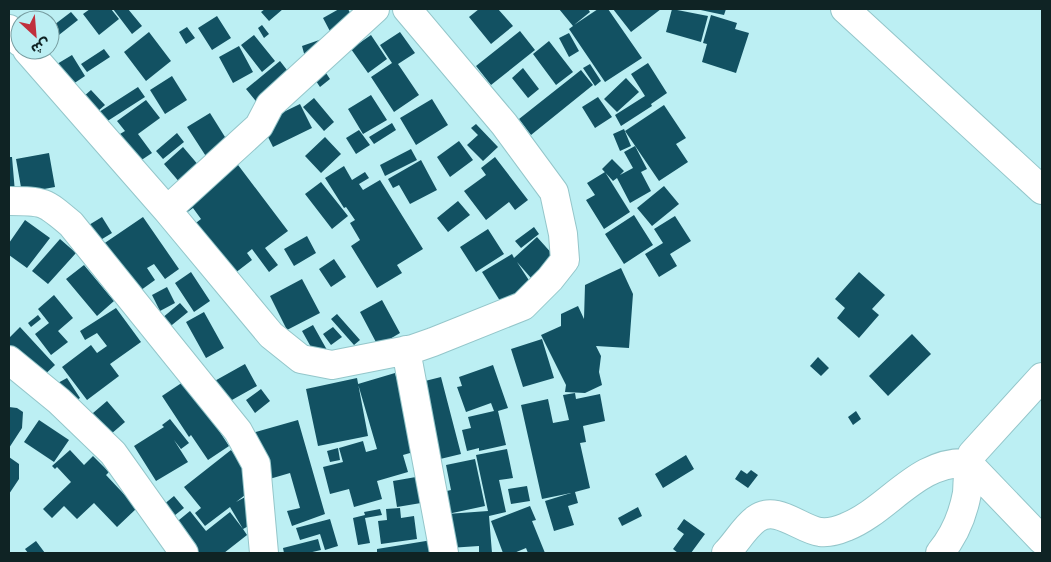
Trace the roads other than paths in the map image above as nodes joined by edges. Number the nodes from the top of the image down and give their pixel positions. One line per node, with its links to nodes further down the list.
1 (375, 9): 7 (street)
2 (407, 9): 8 (street)
3 (844, 9): 5 (street)
4 (36, 60): 7 (street)
5 (1042, 190)
6 (9, 201): 14 (street)
7 (166, 210): 8 (street)
8 (406, 350): 15 (street)
9 (9, 360): 13 (street)
10 (1042, 377): 11 (street)
11 (968, 463): 12 (street); 16 (street); 17 (street)
12 (1042, 540)
13 (184, 553)
14 (264, 553)
15 (444, 553)
16 (726, 553)
17 (940, 553)

